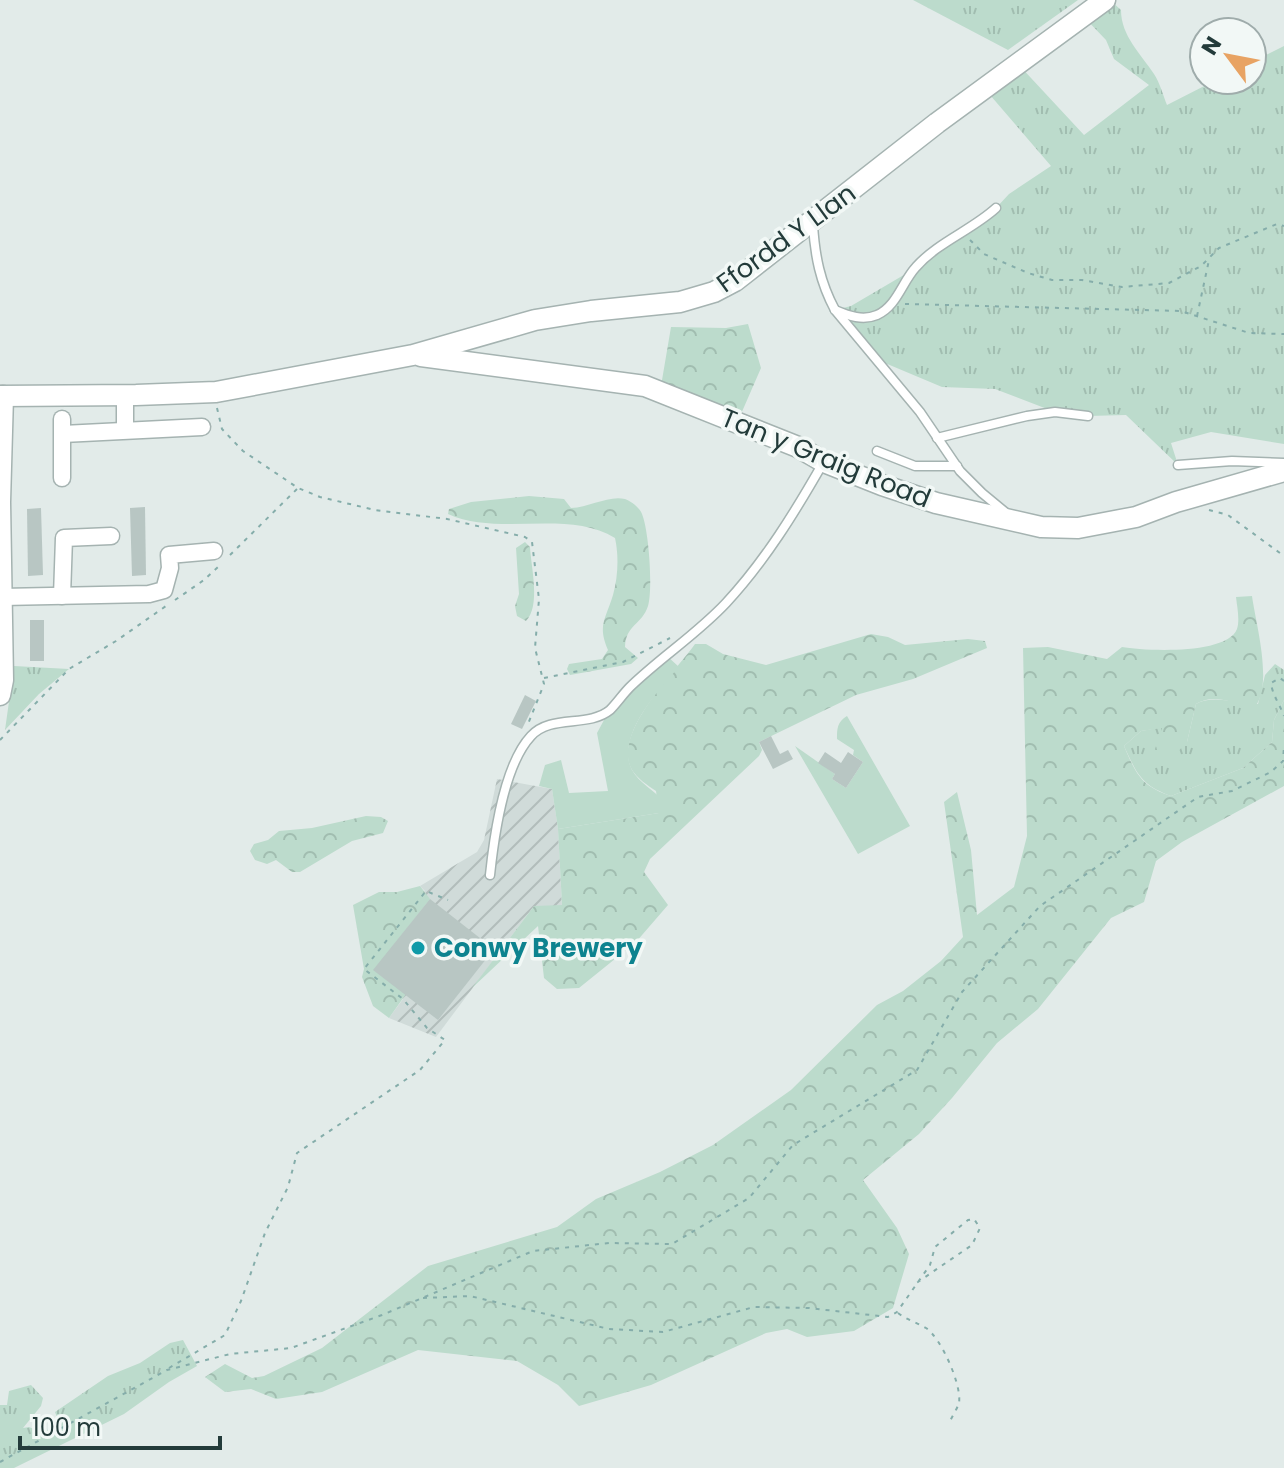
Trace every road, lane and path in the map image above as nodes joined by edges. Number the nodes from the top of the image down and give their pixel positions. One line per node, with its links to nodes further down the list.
1 (1105, 0): 3 (street, Ffordd Y Llan)
2 (996, 208): 5 (lane)
3 (812, 220): 8 (lane); 11 (street, Ffordd Y Llan)
4 (1282, 224): 6 (path)
5 (963, 234): 6 (path); 7 (lane)
6 (1209, 258): 9 (path)
7 (891, 304): 8 (lane); 9 (path)
8 (835, 310): 18 (lane)
9 (1197, 317): 10 (path)
10 (1284, 334)
11 (413, 355): 12 (street); 20 (street, Tan y Graig Road)
12 (213, 392): 13 (street); 26 (path)
13 (125, 395): 14 (street); 17 (street)
14 (2, 396): 30 (street)
15 (1088, 416): 18 (lane)
16 (202, 427): 17 (street)
17 (125, 429): 25 (street)
18 (937, 438): 23 (lane)
19 (877, 451): 23 (lane)
20 (824, 462): 28 (street, Tan y Graig Road); 35 (lane)
21 (1284, 463): 22 (lane)
22 (1178, 465)
23 (957, 466): 28 (lane)
24 (1284, 471): 28 (street, Tan y Graig Road)
25 (62, 478)
26 (298, 488): 36 (path); 41 (path)
27 (1202, 508): 31 (path)
28 (1019, 522)
29 (102, 531): 33 (street)
30 (0, 543): 34 (street)
31 (1284, 554)
32 (206, 557): 33 (street)
33 (62, 596): 34 (street)
34 (2, 597): 38 (street)
35 (689, 637): 36 (path); 43 (lane)
36 (542, 678): 40 (path)
37 (1284, 681): 39 (path)
38 (0, 695)
39 (1284, 716)
40 (523, 734)
41 (0, 740)
42 (1284, 746): 46 (path)
43 (490, 875)
44 (448, 900): 48 (path)
45 (915, 1284): 45 (path); 47 (path)
46 (422, 1298): 47 (path); 48 (path)
47 (897, 1312): 49 (path)
48 (167, 1370): 50 (path)
49 (950, 1421)
50 (0, 1462)

